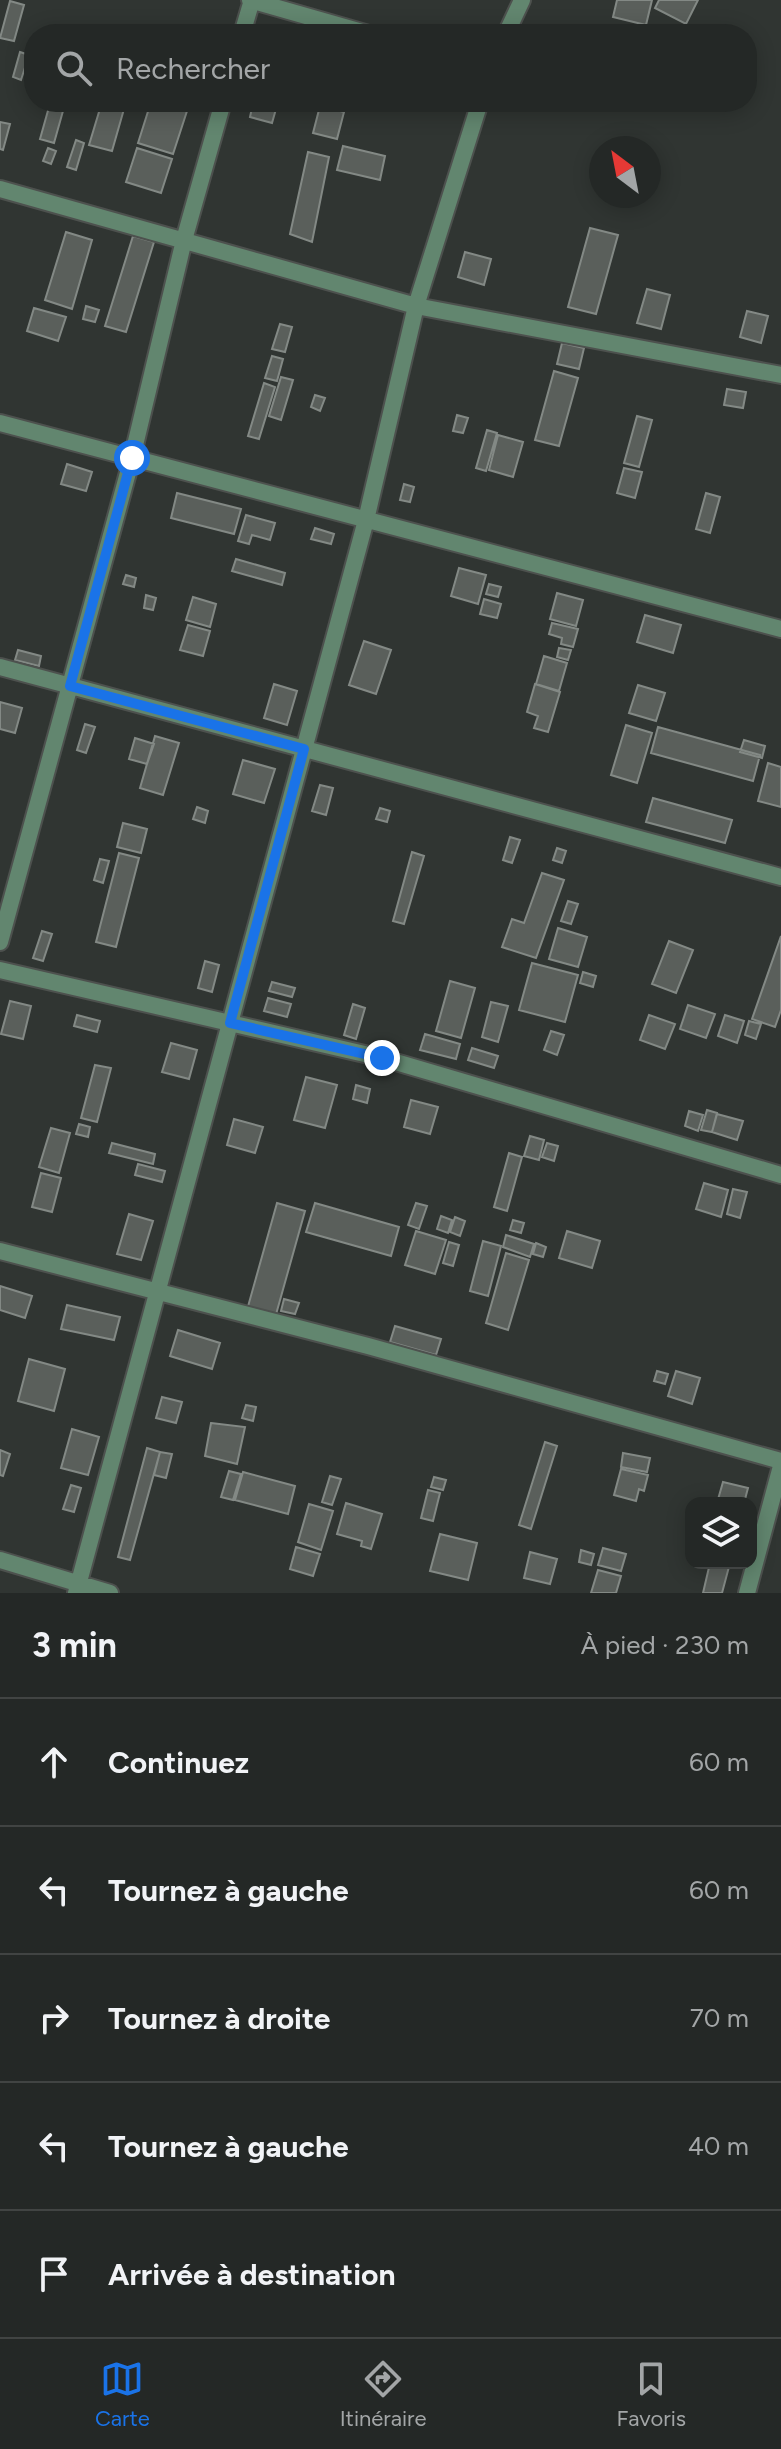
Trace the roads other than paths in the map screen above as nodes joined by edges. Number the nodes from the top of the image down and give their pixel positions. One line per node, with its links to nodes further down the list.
1 (251, 0): 3 (street); 4 (street)
2 (522, 0): 5 (street)
3 (245, 24)
4 (334, 24)
5 (511, 24)
6 (220, 112): 9 (street)
7 (477, 112): 10 (street)
8 (0, 189): 9 (street)
9 (184, 240): 10 (street); 13 (street)
10 (416, 306): 11 (street); 14 (street)
11 (781, 375)
12 (0, 423): 13 (street)
13 (132, 458): 14 (street); 17 (street)
14 (366, 520): 15 (street); 18 (street)
15 (781, 629)
16 (0, 667): 17 (street)
17 (70, 686): 18 (street); 20 (street)
18 (304, 749): 19 (street); 22 (street)
19 (781, 877)
20 (0, 942)
21 (0, 970): 22 (street)
22 (230, 1023): 23 (street); 25 (street)
23 (781, 1175)
24 (0, 1251): 25 (street)
25 (158, 1291): 26 (street); 28 (street)
26 (781, 1464): 30 (street)
27 (0, 1560): 28 (street)
28 (78, 1589): 29 (street)
29 (110, 1593)
30 (747, 1593)

